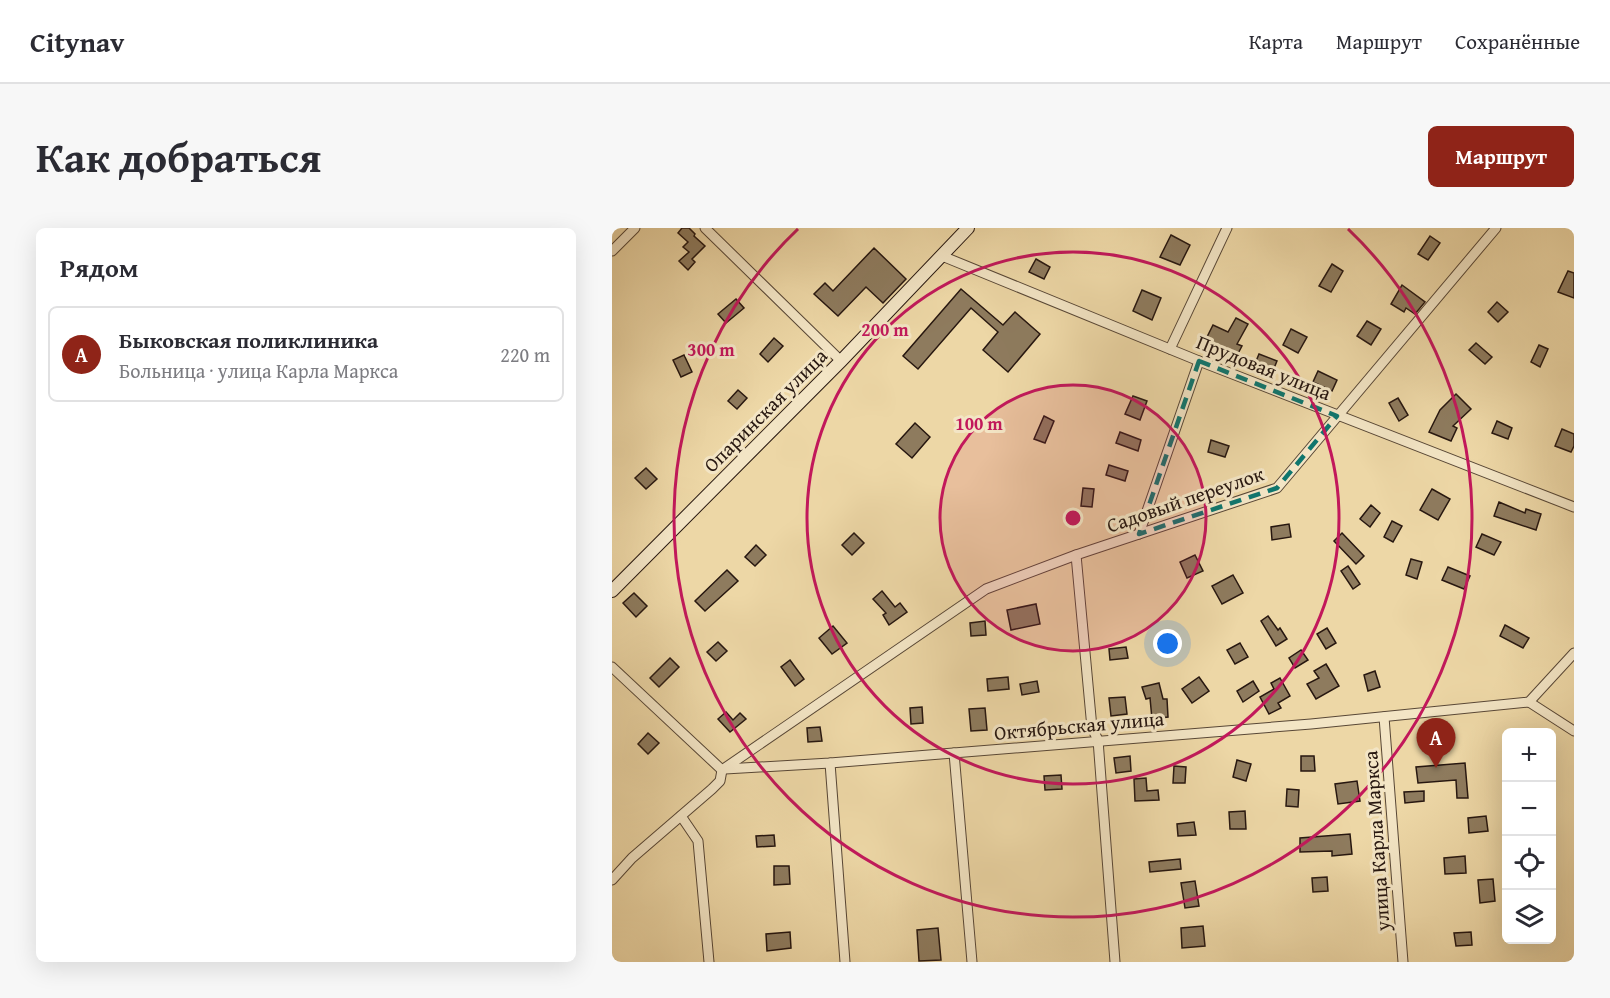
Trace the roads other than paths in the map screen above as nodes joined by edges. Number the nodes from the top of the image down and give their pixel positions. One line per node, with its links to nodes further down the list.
1 (635, 228): 6 (street)
2 (705, 228): 9 (street)
3 (968, 228): 7 (main road, Опаринская улица)
4 (1227, 228): 8 (street)
5 (1496, 228): 11 (street, Садовый переулок)
6 (612, 251)
7 (942, 256): 8 (street, Прудовая улица); 9 (main road, Опаринская улица)
8 (1170, 349): 10 (street, Прудовая улица)
9 (841, 361): 15 (main road, Опаринская улица)
10 (1199, 361): 11 (street, Прудовая улица); 13 (street)
11 (1336, 416): 12 (street, Прудовая улица); 13 (street, Садовый переулок)
12 (1574, 507)
13 (1139, 534): 14 (street, Садовый переулок)
14 (1076, 555): 21 (street); 24 (street, Садовый переулок)
15 (612, 591)
16 (1574, 653): 18 (street)
17 (612, 667): 24 (street)
18 (1529, 702): 19 (street, Октябрьская улица); 20 (street)
19 (1384, 717): 21 (street, Октябрьская улица); 31 (street, улица Карла Маркса)
20 (1574, 732)
21 (1098, 741): 22 (street, Октябрьская улица); 30 (street)
22 (954, 753): 23 (street, Октябрьская улица); 29 (street)
23 (830, 763): 24 (street, Октябрьская улица); 28 (street)
24 (722, 770): 25 (street)
25 (681, 816): 26 (street); 27 (street)
26 (612, 880)
27 (709, 962)
28 (845, 962)
29 (972, 962)
30 (1115, 962)
31 (1403, 962)

